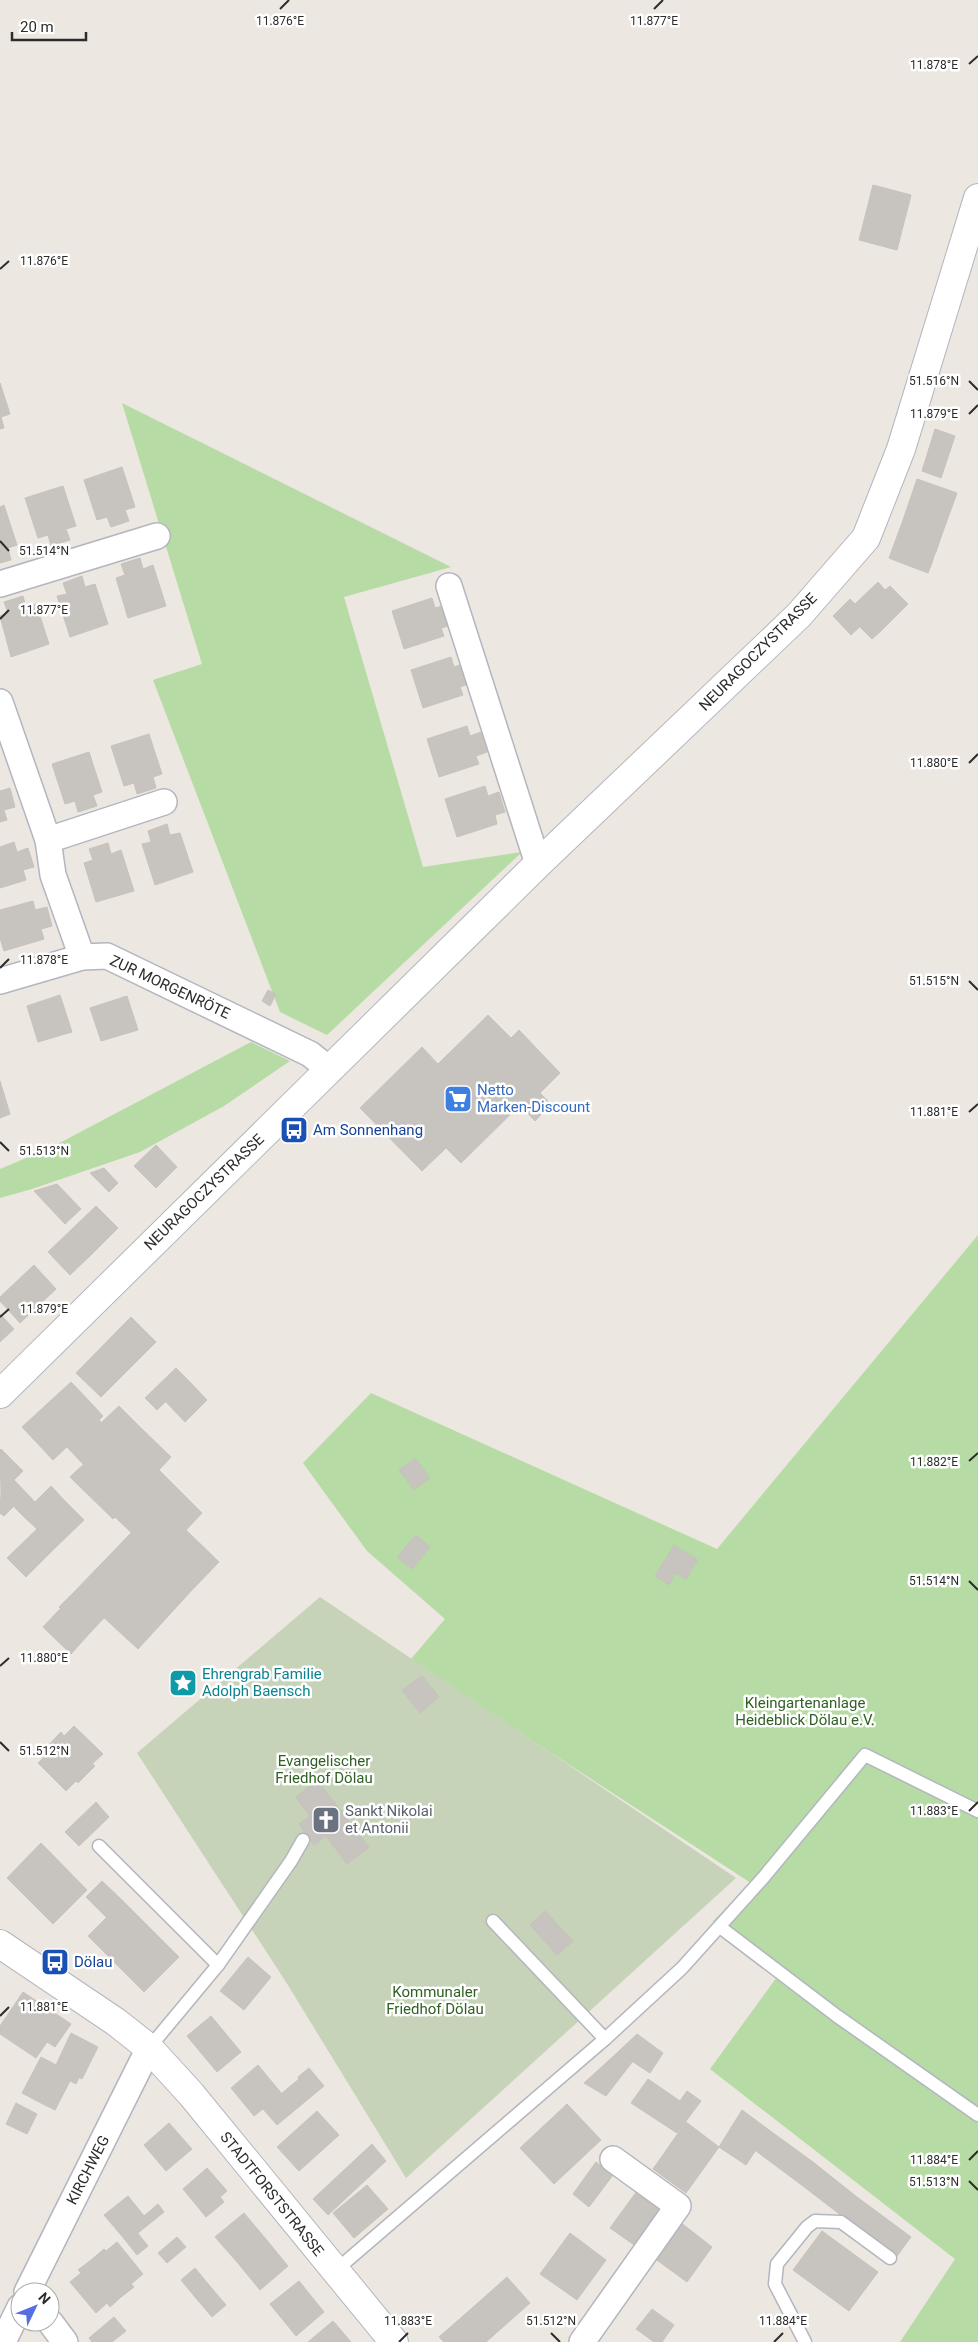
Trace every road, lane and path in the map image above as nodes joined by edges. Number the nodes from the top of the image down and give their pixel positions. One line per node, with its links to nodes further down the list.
1 (978, 198): 8 (main road, NEURAGOCZYSTRASSE)
2 (157, 536): 3 (street)
3 (0, 584)
4 (450, 586): 8 (street)
5 (0, 702): 7 (street)
6 (164, 802): 7 (street)
7 (48, 840): 9 (street)
8 (538, 864): 11 (main road, NEURAGOCZYSTRASSE)
9 (82, 957): 10 (street, ZUR MORGENRÖTE); 11 (street, ZUR MORGENRÖTE)
10 (0, 981)
11 (330, 1070): 12 (main road, NEURAGOCZYSTRASSE)
12 (0, 1394)
13 (978, 1811): 17 (lane)
14 (303, 1840): 19 (lane)
15 (99, 1846): 19 (lane)
16 (493, 1921): 20 (lane)
17 (720, 1927): 20 (lane); 22 (lane)
18 (0, 1944): 21 (main road, STADTFORSTSTRASSE)
19 (218, 1964): 21 (lane)
20 (605, 2039): 25 (lane)
21 (149, 2048): 25 (main road, STADTFORSTSTRASSE); 26 (street, KIRCHWEG)
22 (978, 2115)
23 (613, 2160): 30 (street)
24 (890, 2258): 31 (lane)
25 (335, 2271): 29 (main road, STADTFORSTSTRASSE)
26 (32, 2282)
27 (10, 2327): 28 (street)
28 (3, 2342)
29 (394, 2342)
30 (582, 2342)
31 (805, 2342)

